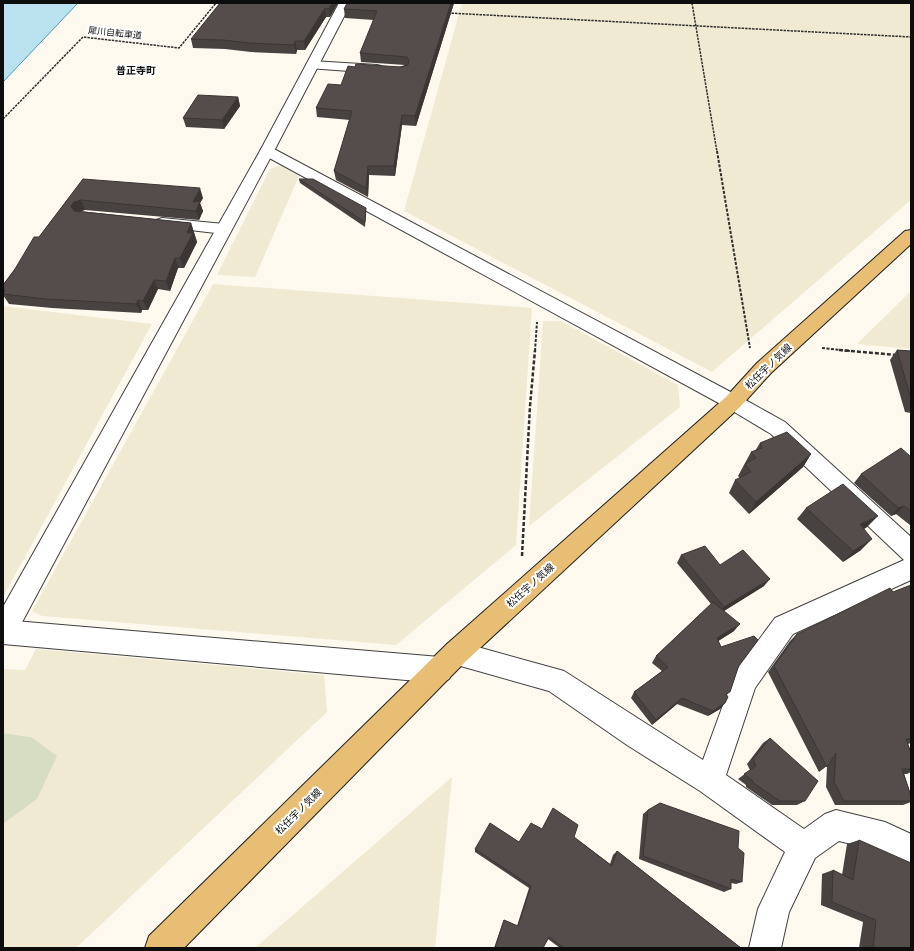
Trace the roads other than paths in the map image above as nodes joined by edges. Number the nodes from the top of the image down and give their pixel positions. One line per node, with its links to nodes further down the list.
1 (345, 3): 2 (street)
2 (312, 66): 3 (street); 4 (street)
3 (387, 70)
4 (268, 151): 6 (street); 8 (street)
5 (147, 222): 6 (street)
6 (224, 229): 11 (street)
7 (911, 236): 8 (main road, 松任宇ノ気線)
8 (733, 402): 9 (street); 12 (main road, 松任宇ノ気線)
9 (911, 552)
10 (911, 568): 13 (street)
11 (3, 632): 12 (street)
12 (448, 662): 13 (street); 16 (main road, 松任宇ノ気線)
13 (710, 781): 14 (street)
14 (804, 847): 15 (street); 17 (street)
15 (911, 851)
16 (162, 948)
17 (765, 948)

